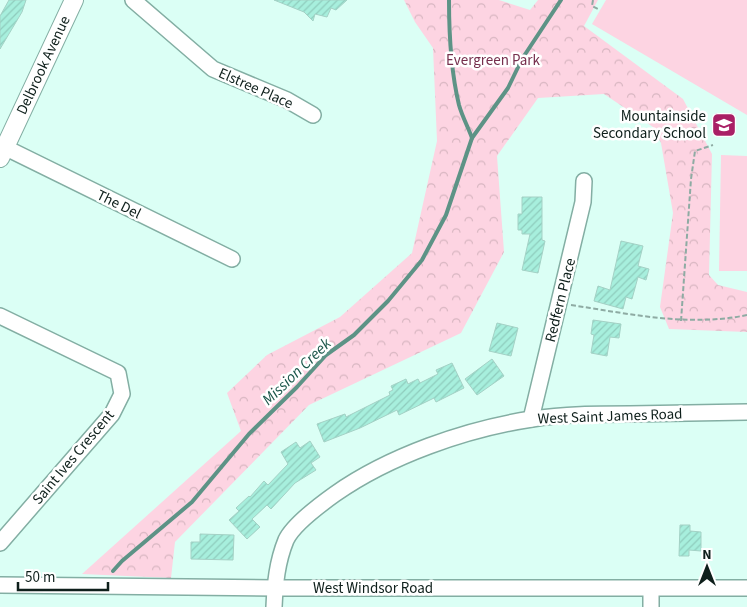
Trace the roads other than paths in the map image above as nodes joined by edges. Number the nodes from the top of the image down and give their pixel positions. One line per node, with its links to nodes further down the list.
1 (74, 0): 4 (street, Delbrook Avenue)
2 (133, 0): 3 (street, Elstree Place)
3 (313, 115)
4 (2, 150): 6 (street, The Del)
5 (584, 181): 9 (street, Redfern Place)
6 (232, 259)
7 (0, 316): 10 (street, Saint Ives Crescent)
8 (747, 412): 9 (street, West Saint James Road)
9 (532, 419): 12 (street, West Saint James Road)
10 (0, 543)
11 (0, 585): 12 (street, West Windsor Road)
12 (275, 588): 14 (street, West Windsor Road); 15 (street, West Saint James Road)
13 (747, 588): 14 (street, West Windsor Road)
14 (651, 589): 16 (street)
15 (274, 607)
16 (651, 607)

